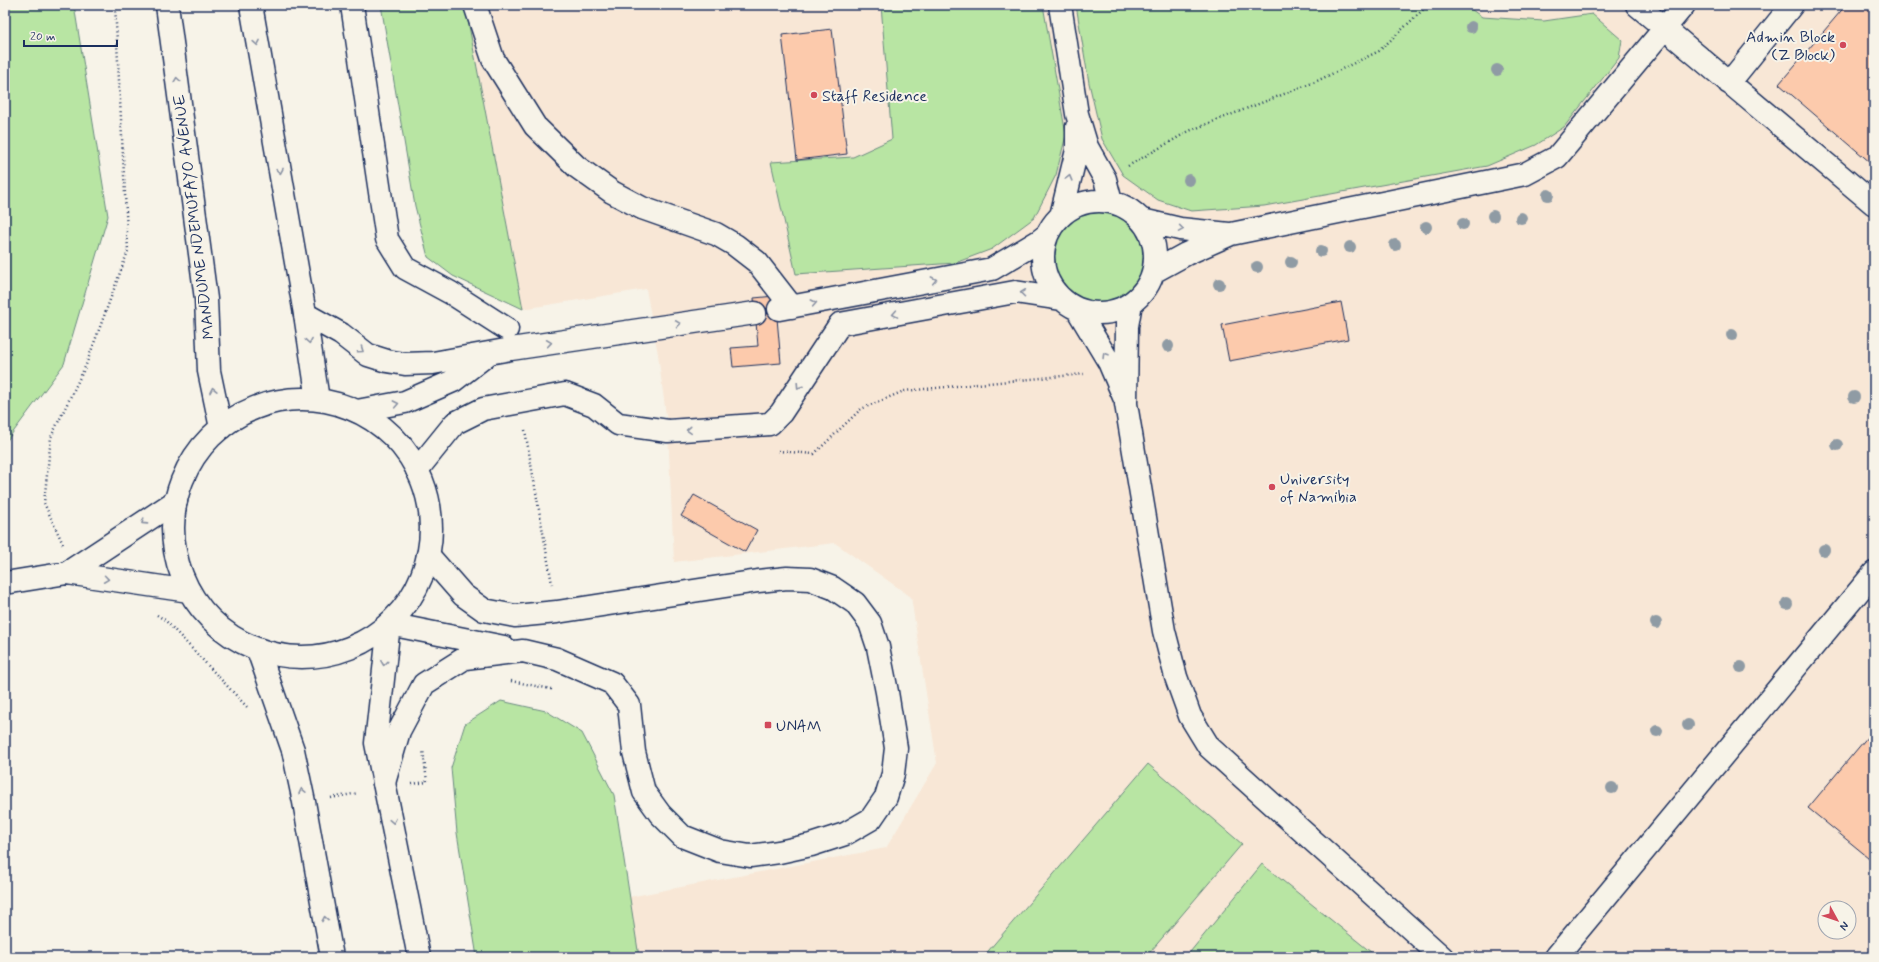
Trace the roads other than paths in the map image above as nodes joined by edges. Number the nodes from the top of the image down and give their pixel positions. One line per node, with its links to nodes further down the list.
1 (167, 5): 28 (main road, MANDUME NDEMUFAYO AVENUE, one-way to 1)
2 (251, 5): 22 (main road, one-way to 22)
3 (352, 5): 23 (main road)
4 (475, 5): 16 (main road, one-way to 16)
5 (1060, 5): 11 (main road)
6 (1637, 5): 9 (main road)
7 (1684, 5): 9 (main road)
8 (1792, 5): 10 (main road)
9 (1664, 28): 10 (main road); 17 (main road)
10 (1729, 83): 13 (main road)
11 (1077, 114): 12 (main road); 14 (main road, one-way to 11)
12 (1111, 202): 14 (main road); 15 (main road)
13 (1874, 204)
14 (1061, 216): 16 (main road)
15 (1142, 220): 17 (main road, one-way to 17); 18 (main road)
16 (1048, 234): 20 (main road)
17 (1231, 234): 18 (main road)
18 (1153, 272): 19 (main road)
19 (1131, 303): 20 (main road); 26 (main road)
20 (1069, 304): 26 (main road, one-way to 20); 29 (main road, one-way to 29)
21 (755, 313): 24 (main road, one-way to 21)
22 (305, 314): 24 (main road, one-way to 24); 25 (main road, one-way to 25)
23 (507, 329)
24 (491, 353): 27 (main road, one-way to 24)
25 (318, 400): 27 (main road); 28 (main road)
26 (1126, 404): 42 (main road)
27 (358, 411): 29 (main road)
28 (221, 428): 30 (main road)
29 (416, 470): 31 (main road)
30 (176, 501): 32 (main road, one-way to 32); 35 (main road)
31 (428, 555): 36 (main road); 38 (main road)
32 (67, 573): 34 (main road); 35 (main road, one-way to 35)
33 (1874, 573): 43 (main road)
34 (5, 583)
35 (189, 591): 37 (main road)
36 (389, 624): 37 (main road); 38 (main road); 39 (main road, one-way to 39)
37 (258, 650): 40 (main road, one-way to 37)
38 (523, 651): 39 (main road)
39 (385, 785): 41 (main road, one-way to 41)
40 (332, 957)
41 (419, 957)
42 (1442, 957)
43 (1556, 957)

